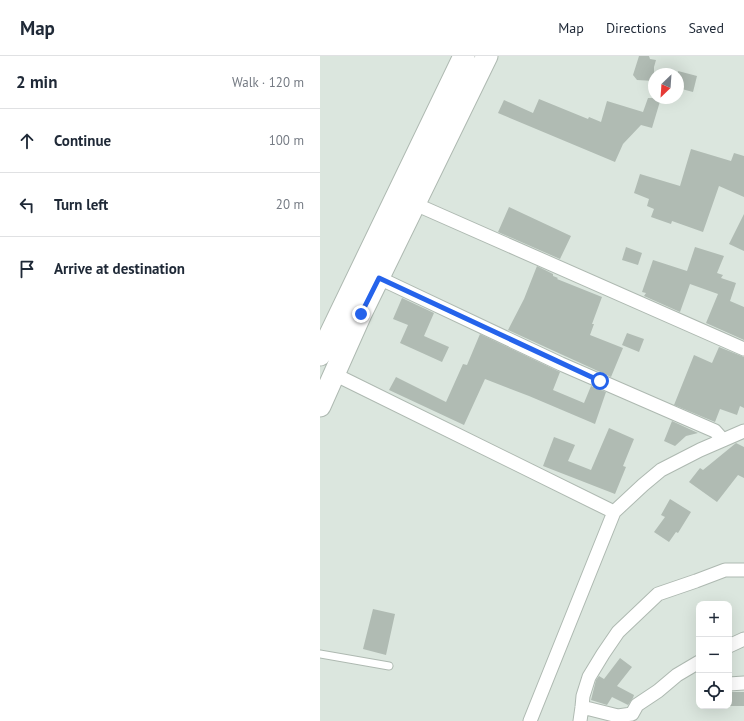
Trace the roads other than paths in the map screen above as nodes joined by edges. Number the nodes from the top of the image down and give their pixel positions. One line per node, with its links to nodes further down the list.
1 (464, 56): 6 (main road)
2 (487, 56): 3 (main road)
3 (415, 204): 4 (main road); 5 (street)
4 (379, 278): 7 (main road); 10 (street)
5 (744, 349)
6 (320, 355)
7 (334, 374): 8 (main road); 11 (street)
8 (320, 406)
9 (744, 431): 10 (street)
10 (723, 440): 11 (street)
11 (614, 512): 23 (street)
12 (744, 570): 22 (street)
13 (744, 639): 14 (street)
14 (732, 645)
15 (320, 654): 17 (lane)
16 (696, 664): 18 (street)
17 (389, 666)
18 (684, 672): 19 (street); 22 (street)
19 (696, 676)
20 (744, 683): 21 (street)
21 (732, 684)
22 (582, 707): 24 (street)
23 (530, 721)
24 (580, 721)

